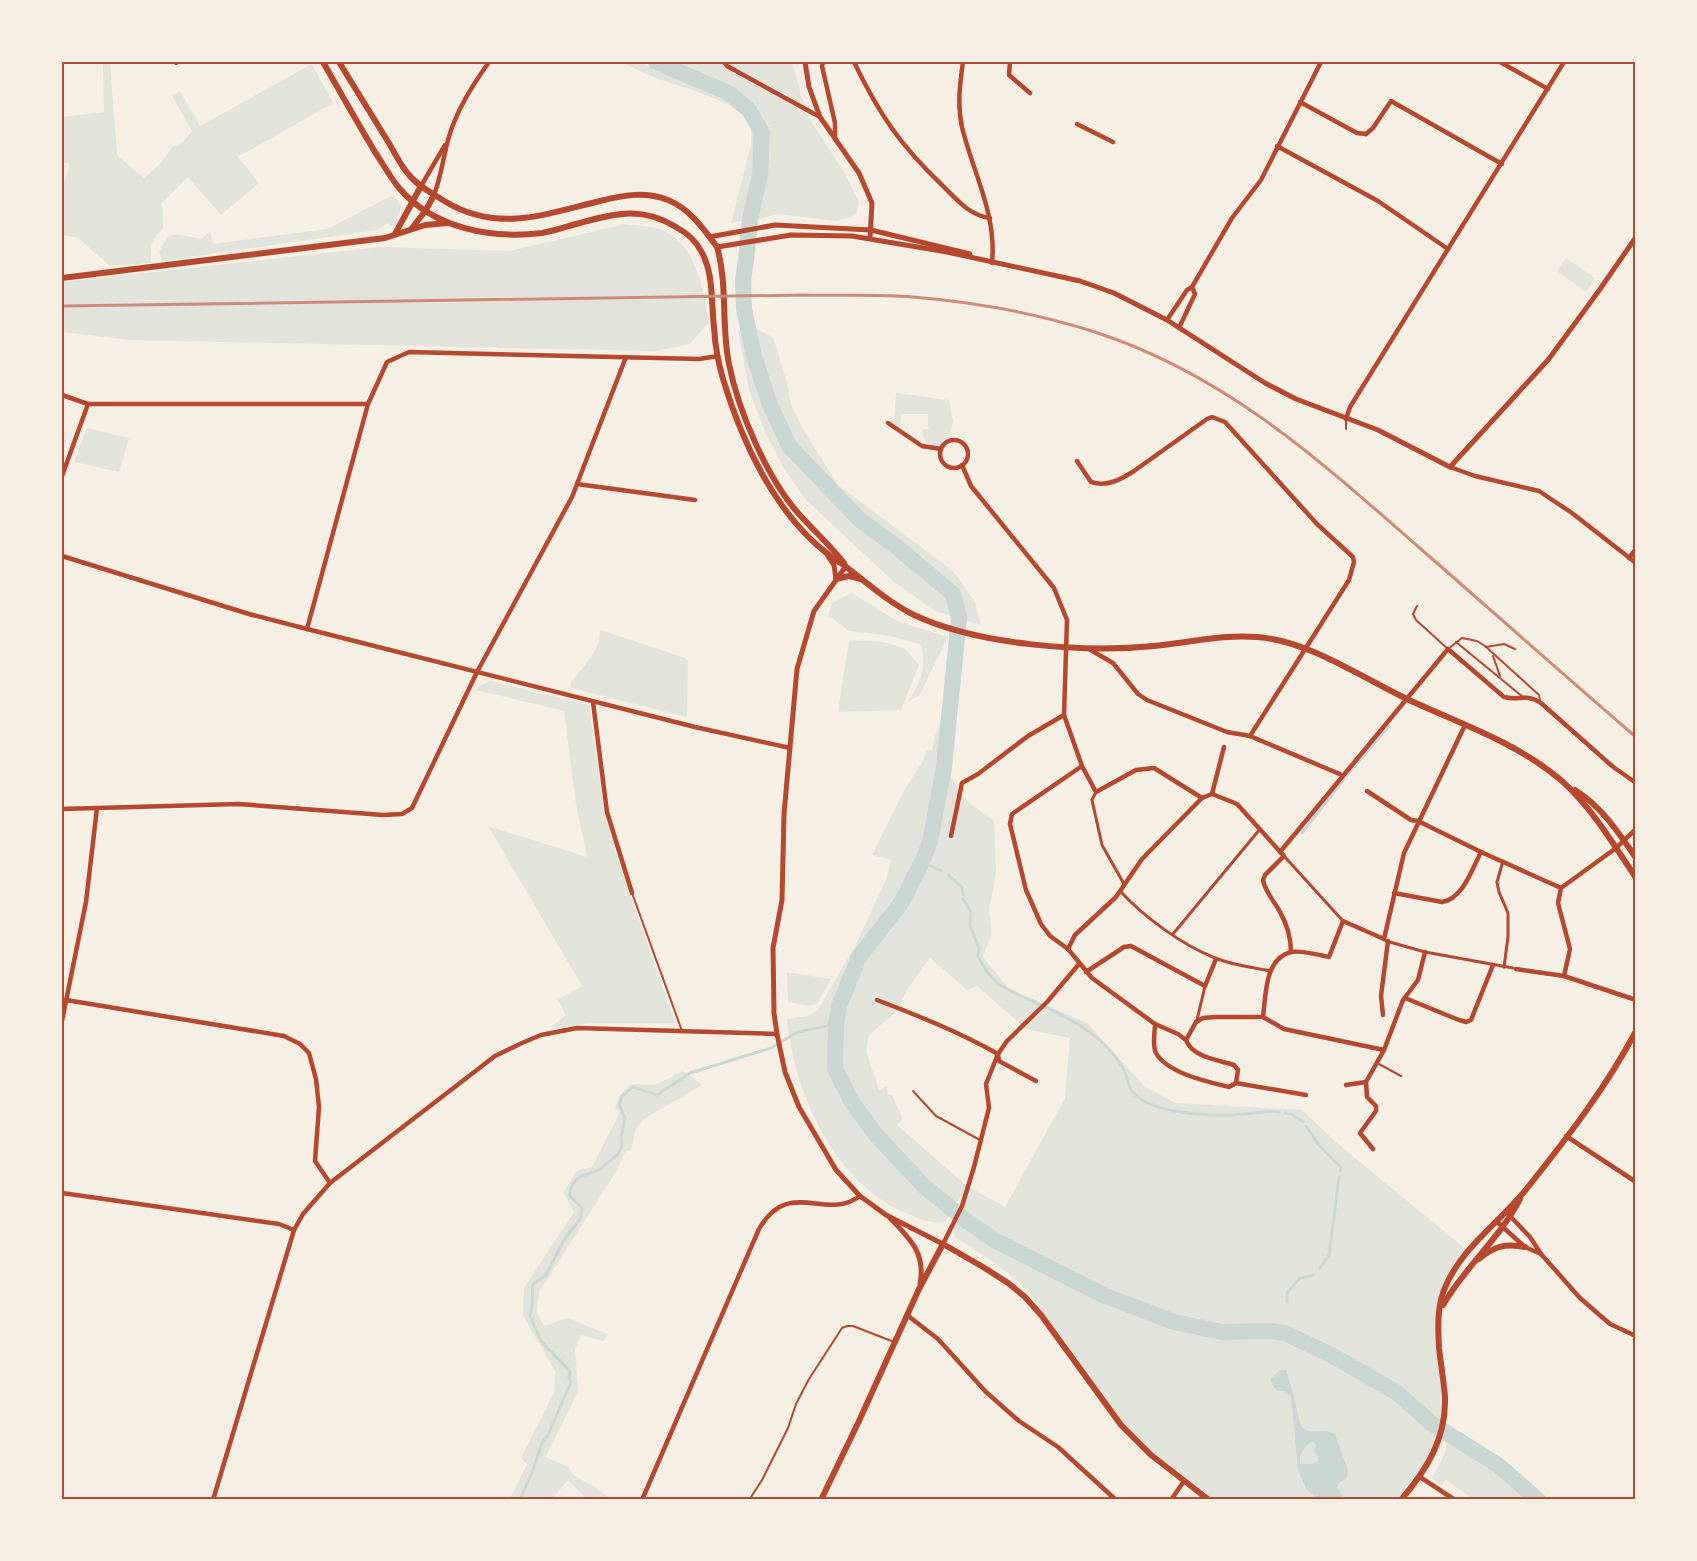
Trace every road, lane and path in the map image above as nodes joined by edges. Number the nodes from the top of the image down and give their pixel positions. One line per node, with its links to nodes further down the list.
1 (322, 62): 25 (main road)
2 (339, 62): 23 (main road)
3 (489, 62): 18 (street)
4 (724, 62): 16 (street)
5 (806, 62): 16 (street)
6 (823, 62): 19 (street)
7 (854, 62): 27 (street)
8 (963, 62): 27 (street)
9 (1010, 62): 14 (street)
10 (1321, 62): 15 (street)
11 (1500, 62): 13 (street)
12 (1564, 62): 13 (street)
13 (1548, 88): 22 (street)
14 (1030, 93)
15 (1300, 102): 21 (street); 22 (street)
16 (820, 117): 19 (street)
17 (1077, 124): 20 (street)
18 (448, 140): 23 (street); 24 (street)
19 (835, 140): 30 (street)
20 (1113, 142)
21 (1277, 146): 37 (street); 42 (street)
22 (1502, 164): 37 (street)
23 (422, 186): 24 (main road); 25 (main road)
24 (434, 195): 26 (main road); 32 (main road)
25 (414, 202): 26 (main road); 31 (main road)
26 (426, 210): 28 (main road); 29 (main road)
27 (990, 218): 40 (street)
28 (448, 223): 29 (main road); 35 (main road)
29 (412, 229): 31 (main road)
30 (871, 230): 32 (street); 34 (street); 39 (street)
31 (395, 234): 41 (main road)
32 (709, 237): 35 (main road); 36 (main road)
33 (1635, 237): 56 (street)
34 (870, 238): 36 (street); 39 (street)
35 (696, 243): 38 (main road)
36 (717, 247): 38 (main road); 65 (main road)
37 (1448, 249): 50 (street)
38 (702, 251): 45 (main road)
39 (985, 261): 40 (street)
40 (992, 263): 43 (street)
41 (62, 278)
42 (1192, 287): 43 (street); 44 (street)
43 (1167, 320): 44 (street)
44 (1179, 328): 50 (street)
45 (718, 356): 46 (street); 61 (main road)
46 (626, 357): 49 (street); 58 (street)
47 (62, 395): 48 (street)
48 (88, 404): 49 (street); 57 (street)
49 (368, 404): 69 (street)
50 (1346, 419): 52 (lane); 56 (street)
51 (888, 423): 53 (street)
52 (1346, 429)
53 (941, 449): 55 (street); 55 (street)
54 (1077, 461): 74 (street)
55 (962, 465): 72 (street)
56 (1449, 466): 63 (street)
57 (62, 476)
58 (577, 484): 59 (street); 78 (street)
59 (695, 500)
60 (1635, 549): 63 (street)
61 (828, 555): 65 (main road); 66 (street)
62 (62, 556): 69 (street)
63 (1629, 558): 64 (street)
64 (1635, 563)
65 (846, 566): 66 (street); 67 (main road)
66 (836, 579): 67 (main road); 88 (street)
67 (861, 579): 72 (main road)
68 (1417, 606): 75 (lane)
69 (307, 629): 78 (street)
70 (1456, 642): 71 (lane); 75 (lane); 79 (lane)
71 (1485, 646): 76 (lane); 77 (lane)
72 (1067, 647): 73 (main road); 84 (street)
73 (1087, 648): 74 (main road); 86 (street)
74 (1306, 649): 81 (main road); 86 (street)
75 (1448, 649): 80 (street); 81 (street)
76 (1515, 649)
77 (1492, 654): 79 (lane); 83 (lane)
78 (477, 672): 82 (street); 97 (street)
79 (1500, 676): 80 (lane)
80 (1523, 697): 83 (street)
81 (1407, 699): 85 (main road); 90 (street)
82 (593, 702): 88 (street); 114 (street)
83 (1541, 703): 91 (street)
84 (1065, 715): 89 (street); 102 (street)
85 (1465, 725): 92 (main road); 99 (street)
86 (1250, 736): 90 (street)
87 (1224, 747): 95 (street)
88 (790, 748): 141 (street)
89 (1082, 766): 94 (street); 118 (street)
90 (1342, 775): 106 (street)
91 (1635, 783)
92 (1566, 785): 103 (main road); 104 (main road)
93 (1367, 791): 99 (street)
94 (1096, 792): 96 (street); 110 (street)
95 (1212, 794): 96 (street); 100 (street)
96 (1202, 798): 110 (street)
97 (97, 808): 98 (street); 131 (street)
98 (62, 809)
99 (1418, 821): 105 (street); 113 (street)
100 (1260, 829): 106 (street); 116 (street)
101 (1635, 829): 103 (street)
102 (951, 836)
103 (1624, 840): 104 (street); 107 (main road)
104 (1616, 848): 109 (main road); 111 (street)
105 (1481, 852): 108 (street); 113 (street)
106 (1282, 854): 115 (street); 119 (street)
107 (1635, 858)
108 (1503, 861): 111 (street); 124 (street)
109 (1635, 878)
110 (1125, 885): 112 (street)
111 (1562, 888): 128 (street)
112 (1120, 891): 116 (street); 118 (street)
113 (1394, 892): 117 (street)
114 (632, 893): 139 (lane)
115 (1343, 921): 117 (street); 119 (street)
116 (1173, 934): 121 (street)
117 (1386, 940): 120 (street); 134 (street)
118 (1068, 949): 122 (street)
119 (1291, 952): 126 (street)
120 (1425, 952): 123 (street); 130 (street)
121 (1216, 959): 126 (street); 129 (street)
122 (1079, 964): 127 (street); 144 (street)
123 (1493, 966): 124 (street); 130 (street)
124 (1504, 967): 125 (street)
125 (1515, 969): 128 (street)
126 (1270, 971): 135 (street)
127 (1086, 972): 129 (street); 138 (street)
128 (1564, 976): 133 (street)
129 (1205, 986): 137 (street)
130 (1405, 998): 143 (street)
131 (66, 1000): 136 (street); 157 (street)
132 (877, 1000): 144 (street)
133 (1635, 1000)
134 (1383, 1015)
135 (1263, 1017): 137 (street); 143 (street)
136 (62, 1021)
137 (1196, 1022): 142 (street)
138 (1155, 1024): 142 (street); 149 (street)
139 (682, 1031): 141 (street); 157 (street)
140 (1635, 1031): 153 (main road)
141 (777, 1036): 159 (street)
142 (1186, 1040): 149 (street)
143 (1384, 1050): 145 (street)
144 (998, 1054): 147 (street); 154 (street)
145 (1377, 1064): 146 (lane); 148 (street)
146 (1401, 1076)
147 (1036, 1081)
148 (1366, 1082): 150 (street); 155 (street)
149 (1236, 1083): 152 (street)
150 (1346, 1085)
151 (913, 1091): 154 (lane)
152 (1306, 1095)
153 (1566, 1136): 156 (street); 160 (main road)
154 (981, 1141): 165 (street)
155 (1373, 1149)
156 (1635, 1182)
157 (330, 1184): 164 (street)
158 (62, 1193): 164 (street)
159 (860, 1196): 161 (street); 177 (street)
160 (1508, 1214): 162 (main road); 163 (main road); 167 (street)
161 (886, 1215): 165 (street); 169 (street)
162 (1496, 1221): 163 (street); 170 (main road)
163 (1502, 1226): 166 (street); 168 (main road)
164 (294, 1230): 176 (street)
165 (943, 1244): 169 (main road); 175 (main road)
166 (1525, 1247): 167 (street); 168 (main road)
167 (1541, 1254): 172 (street)
168 (1468, 1269): 170 (main road)
169 (919, 1289): 171 (main road)
170 (1439, 1310): 174 (main road)
171 (907, 1315): 173 (main road); 180 (street)
172 (1635, 1336)
173 (895, 1342): 178 (lane); 179 (main road)
174 (1420, 1477): 183 (main road); 184 (street)
175 (1184, 1481): 181 (street); 182 (main road)
176 (213, 1500)
177 (642, 1500)
178 (749, 1500)
179 (821, 1500)
180 (1116, 1500)
181 (1171, 1500)
182 (1209, 1500)
183 (1401, 1500)
184 (1455, 1500)

